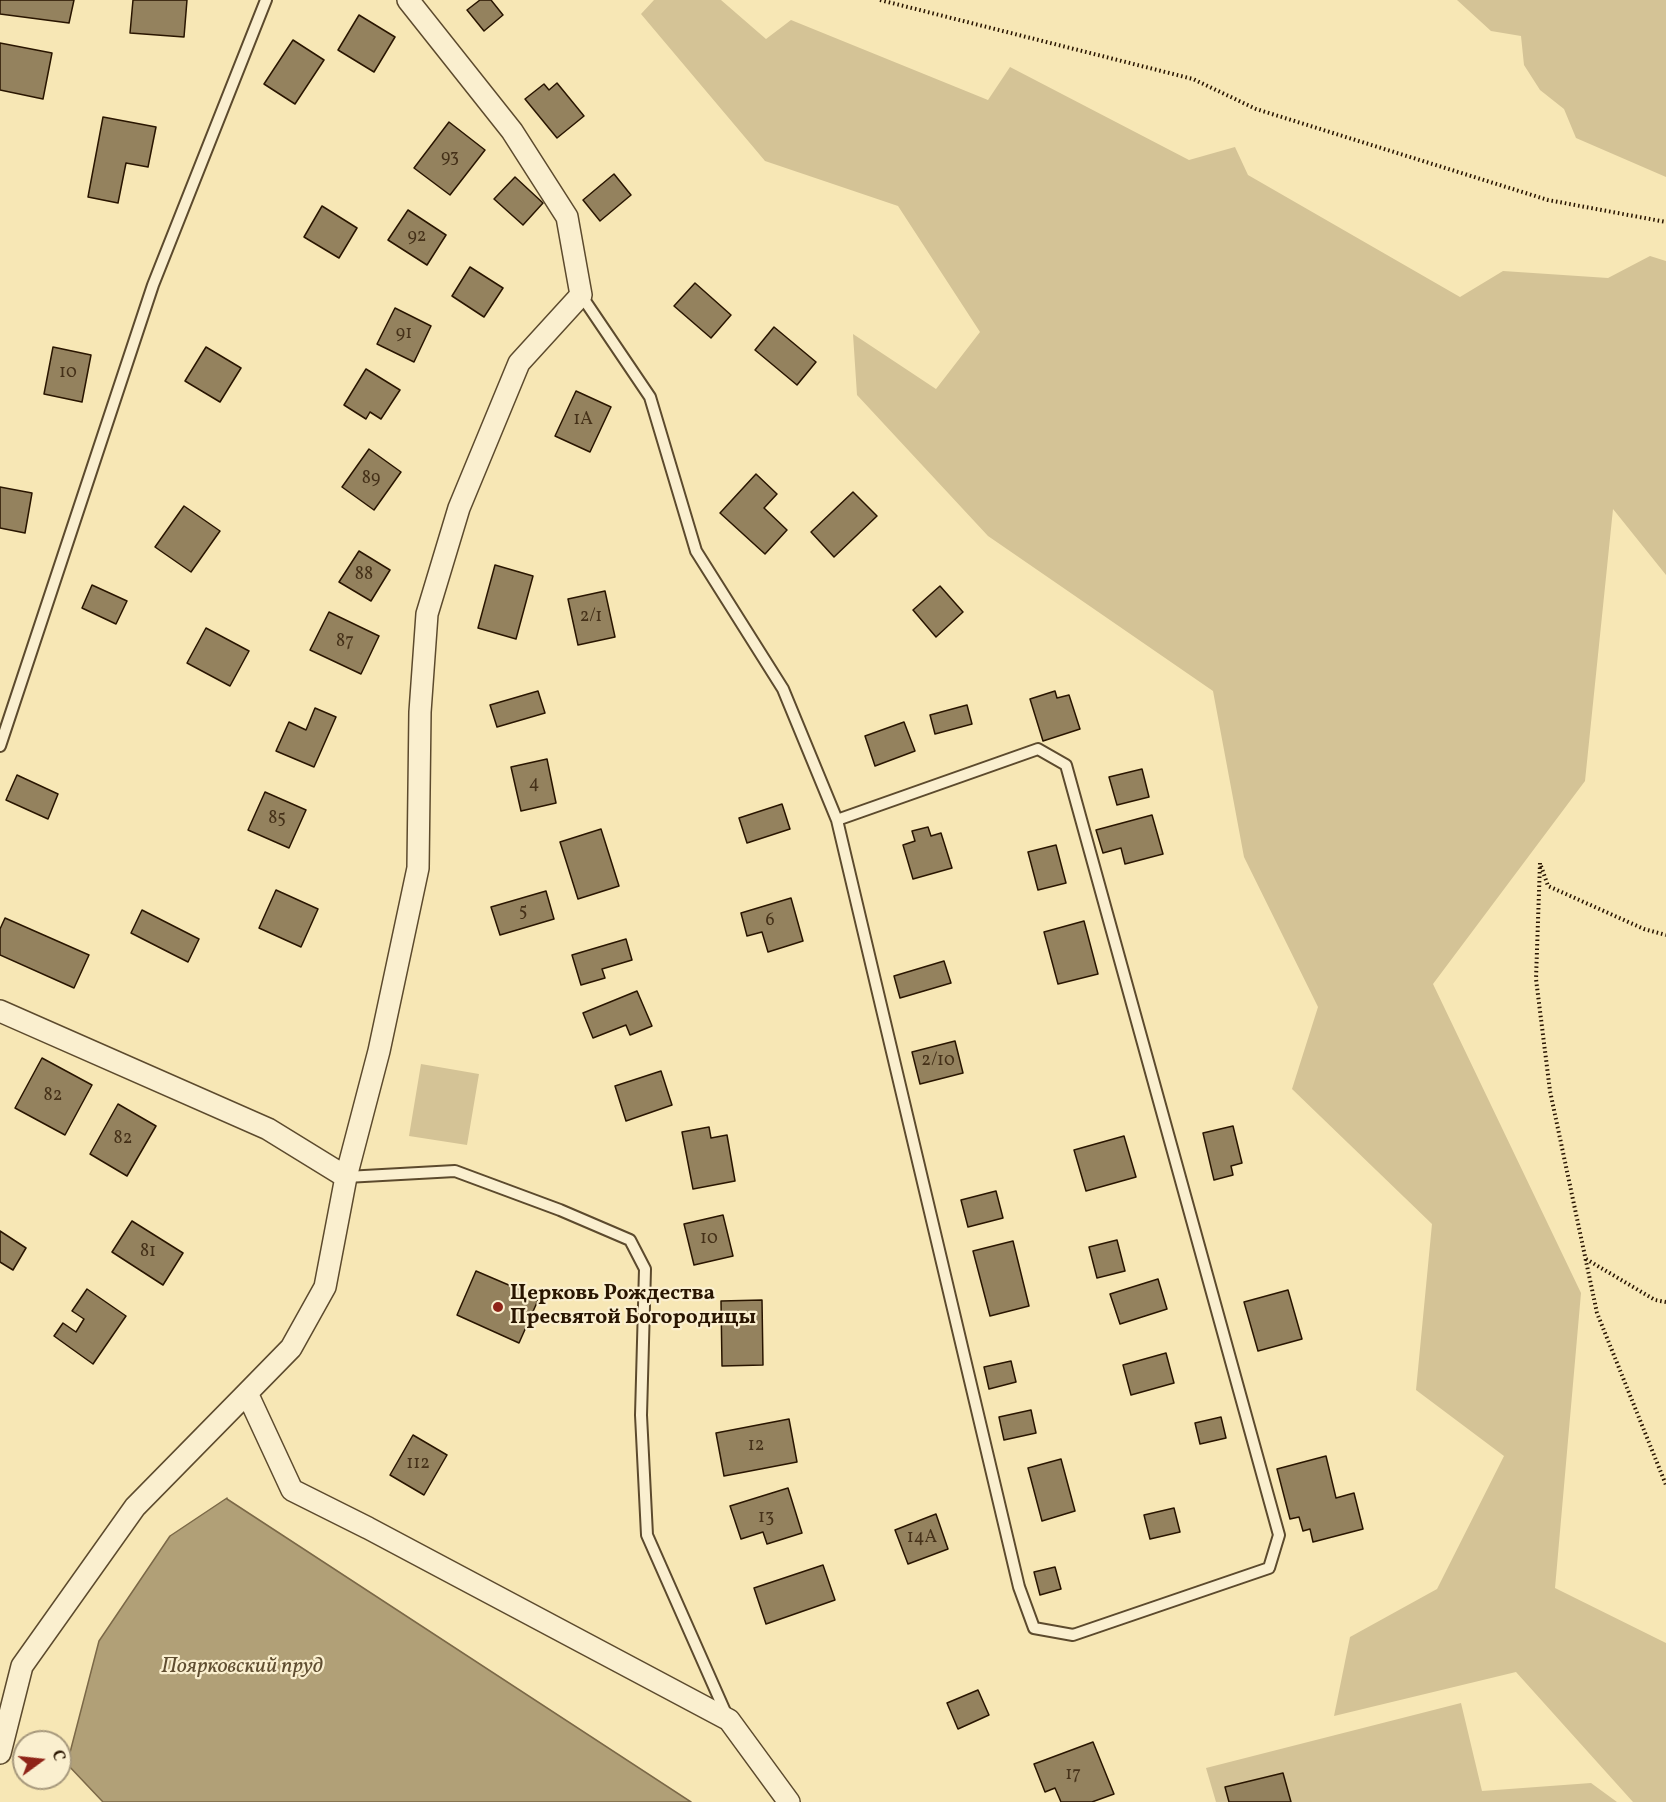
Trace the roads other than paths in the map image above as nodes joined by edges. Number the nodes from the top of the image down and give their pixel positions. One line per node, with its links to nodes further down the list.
1 (266, 0): 4 (lane)
2 (408, 0): 3 (street)
3 (580, 295): 5 (lane); 7 (street)
4 (0, 746)
5 (837, 820): 5 (lane)
6 (0, 1011): 7 (street)
7 (346, 1177): 8 (street); 9 (lane)
8 (247, 1393): 9 (street); 10 (street)
9 (729, 1720): 11 (street)
10 (0, 1753)
11 (789, 1802)

